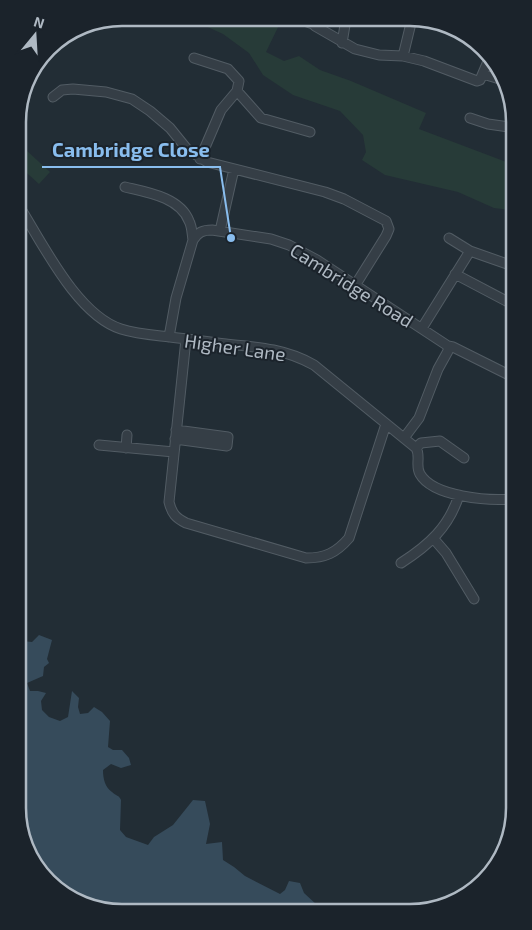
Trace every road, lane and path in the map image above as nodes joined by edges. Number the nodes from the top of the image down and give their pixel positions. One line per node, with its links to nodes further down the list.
1 (316, 26): 4 (street)
2 (345, 26): 4 (street)
3 (410, 26): 5 (street)
4 (342, 43): 5 (street)
5 (403, 56): 8 (street)
6 (201, 57): 10 (street)
7 (487, 65): 8 (street)
8 (483, 74): 9 (street)
9 (495, 77)
10 (237, 91): 14 (street); 15 (street)
11 (53, 96): 15 (street)
12 (470, 118): 13 (street)
13 (506, 127)
14 (310, 132)
15 (200, 159): 16 (street)
16 (234, 169): 20 (street); 26 (street)
17 (125, 187): 19 (street)
18 (26, 217): 29 (street, Higher Lane)
19 (189, 220): 20 (street, Cambridge Road); 22 (street)
20 (216, 231): 22 (street); 26 (street, Cambridge Road)
21 (449, 238): 23 (street)
22 (193, 240): 29 (street)
23 (470, 250): 24 (street); 25 (street)
24 (506, 264)
25 (456, 274): 27 (street); 28 (street)
26 (356, 284): 28 (street, Cambridge Road)
27 (506, 301)
28 (422, 328): 31 (street, Cambridge Road)
29 (169, 337): 30 (street, Higher Lane)
30 (186, 339): 33 (street, Higher Lane); 35 (street)
31 (448, 346): 32 (street, Cambridge Road); 36 (street)
32 (506, 374)
33 (386, 424): 36 (street, Higher Lane); 40 (street)
34 (126, 435): 38 (street)
35 (175, 435): 35 (street); 40 (street)
36 (404, 438): 39 (street, Higher Lane)
37 (99, 446): 38 (street)
38 (126, 448): 40 (street)
39 (416, 448): 41 (street); 42 (street)
40 (174, 452)
41 (464, 458)
42 (459, 495): 43 (street); 44 (street)
43 (506, 499)
44 (433, 538): 45 (street); 46 (street)
45 (401, 563)
46 (474, 599)

